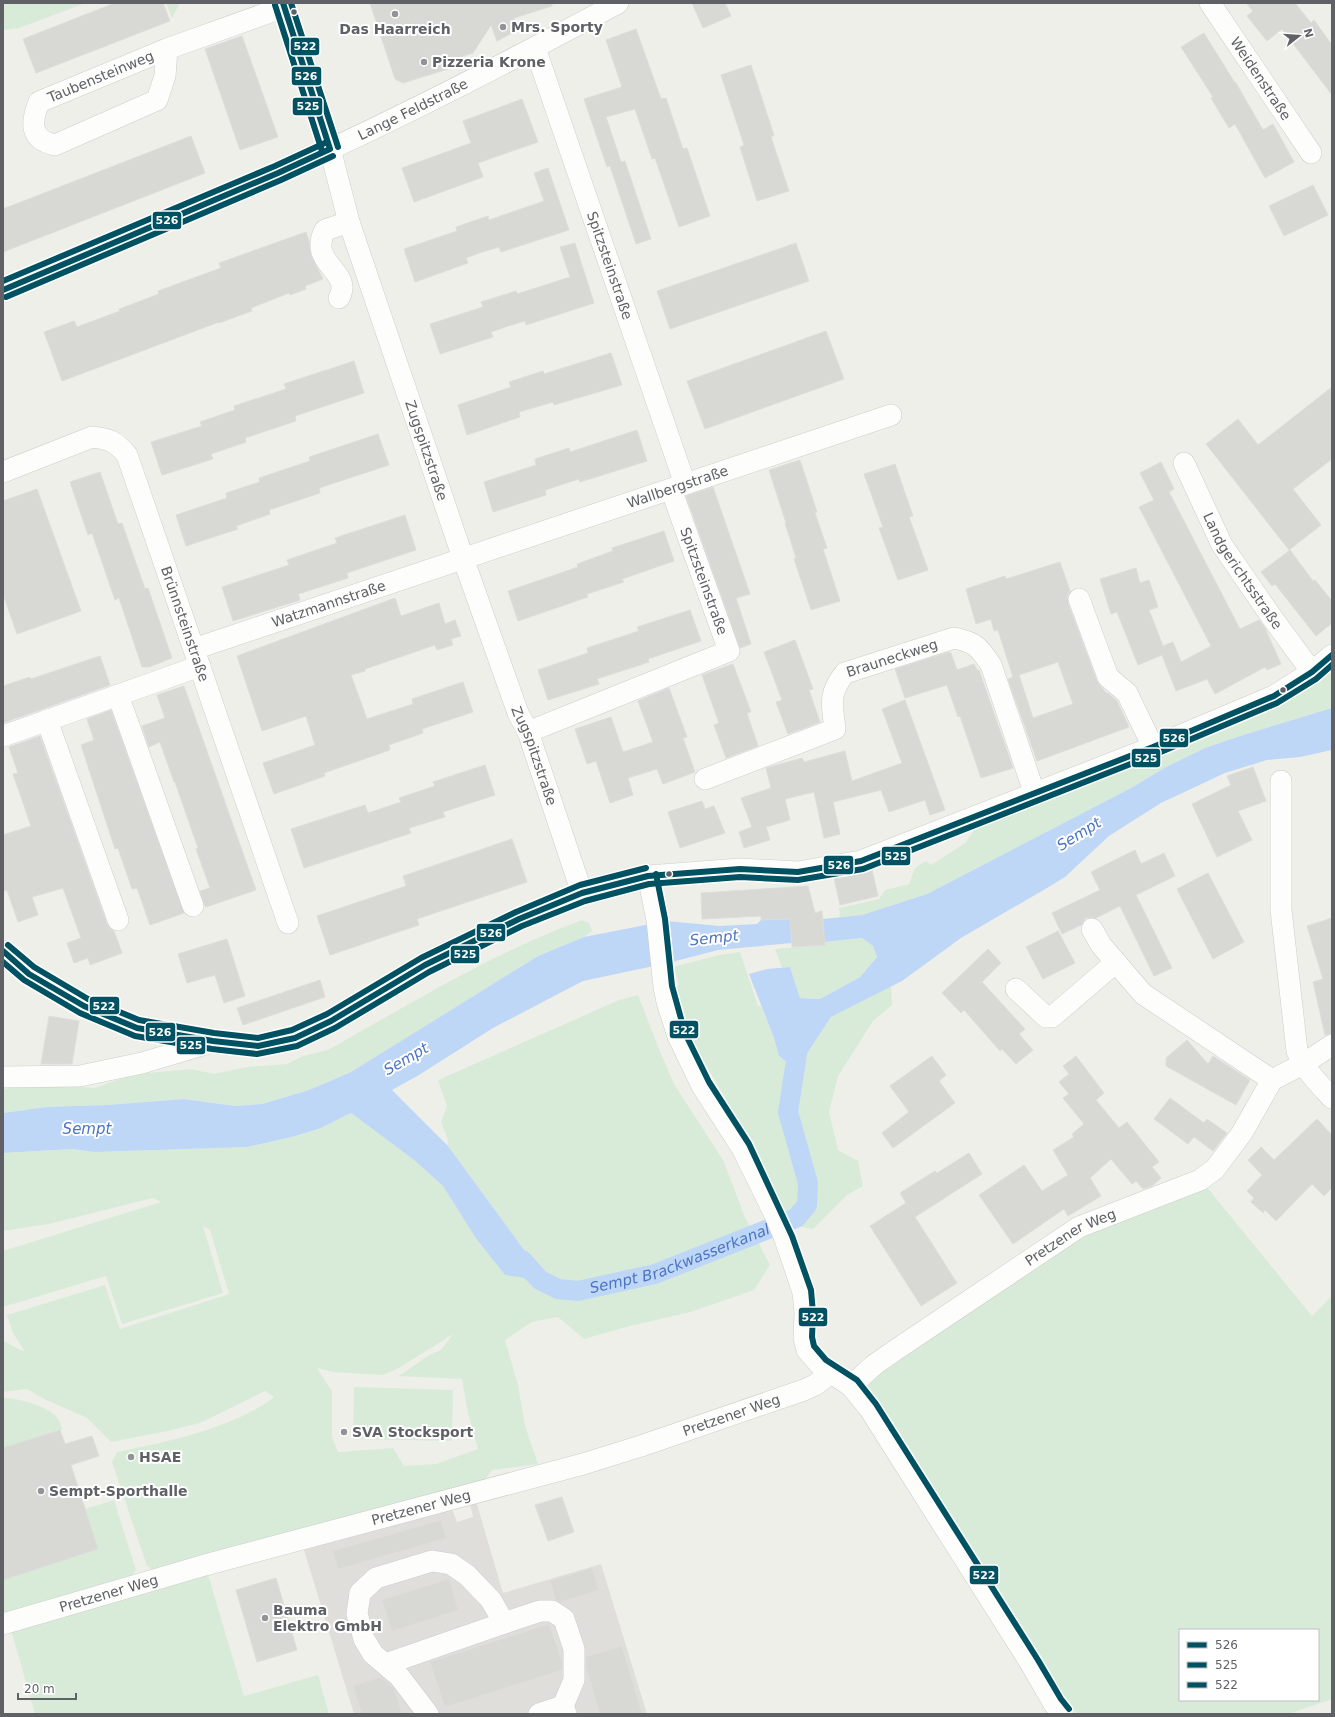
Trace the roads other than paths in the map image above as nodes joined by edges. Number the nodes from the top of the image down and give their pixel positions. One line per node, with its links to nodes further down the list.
1 (618, 3): 4 (street, Lange Feldstraße)
2 (1210, 3): 7 (street, Weidenstraße)
3 (283, 5): 5 (street, Taubensteinweg); 6 (street, Zugspitzstraße)
4 (535, 48): 6 (street, Lange Feldstraße); 14 (street, Spitzsteinstraße)
5 (167, 49): 5 (street, Taubensteinweg)
6 (330, 149): 8 (street, Zugspitzstraße); 9 (street, Lange Feldstraße)
7 (1311, 153)
8 (349, 222): 10 (street); 15 (street, Zugspitzstraße)
9 (3, 290)
10 (339, 298)
11 (891, 415): 14 (street, Wallbergstraße)
12 (1184, 464): 19 (street, Landgerichtsstraße)
13 (3, 472): 18 (street, Brünnsteinstraße)
14 (678, 486): 15 (street, Wallbergstraße); 22 (street, Spitzsteinstraße)
15 (463, 558): 18 (street, Watzmannstraße); 22 (street, Zugspitzstraße)
16 (1079, 599): 24 (street)
17 (1332, 655): 19 (street)
18 (197, 658): 20 (street, Watzmannstraße); 32 (street, Brünnsteinstraße)
19 (1312, 672): 24 (street)
20 (118, 695): 21 (street, Watzmannstraße); 30 (street)
21 (47, 720): 23 (street, Watzmannstraße); 31 (street)
22 (528, 732): 29 (street, Zugspitzstraße)
23 (3, 736)
24 (1153, 747): 27 (street)
25 (705, 779): 27 (street, Brauneckweg)
26 (1281, 781): 39 (street)
27 (1034, 792): 28 (street)
28 (648, 876): 29 (street); 43 (street)
29 (582, 893): 37 (street)
30 (193, 906)
31 (118, 920)
32 (288, 923)
33 (1092, 929): 35 (street)
34 (3, 951): 37 (street)
35 (1116, 962): 36 (street); 41 (street)
36 (1016, 989)
37 (213, 1041): 40 (street)
38 (1332, 1045): 39 (street)
39 (1303, 1064): 41 (street); 42 (street)
40 (3, 1077)
41 (1272, 1080): 44 (street, Pretzener Weg)
42 (1332, 1098)
43 (831, 1373): 44 (street); 46 (street, Pretzener Weg)
44 (851, 1386): 49 (street)
45 (504, 1623): 47 (street); 47 (street); 48 (street)
46 (3, 1624)
47 (386, 1664): 50 (street)
48 (564, 1710): 51 (street)
49 (1057, 1711)
50 (428, 1714)
51 (539, 1714)

